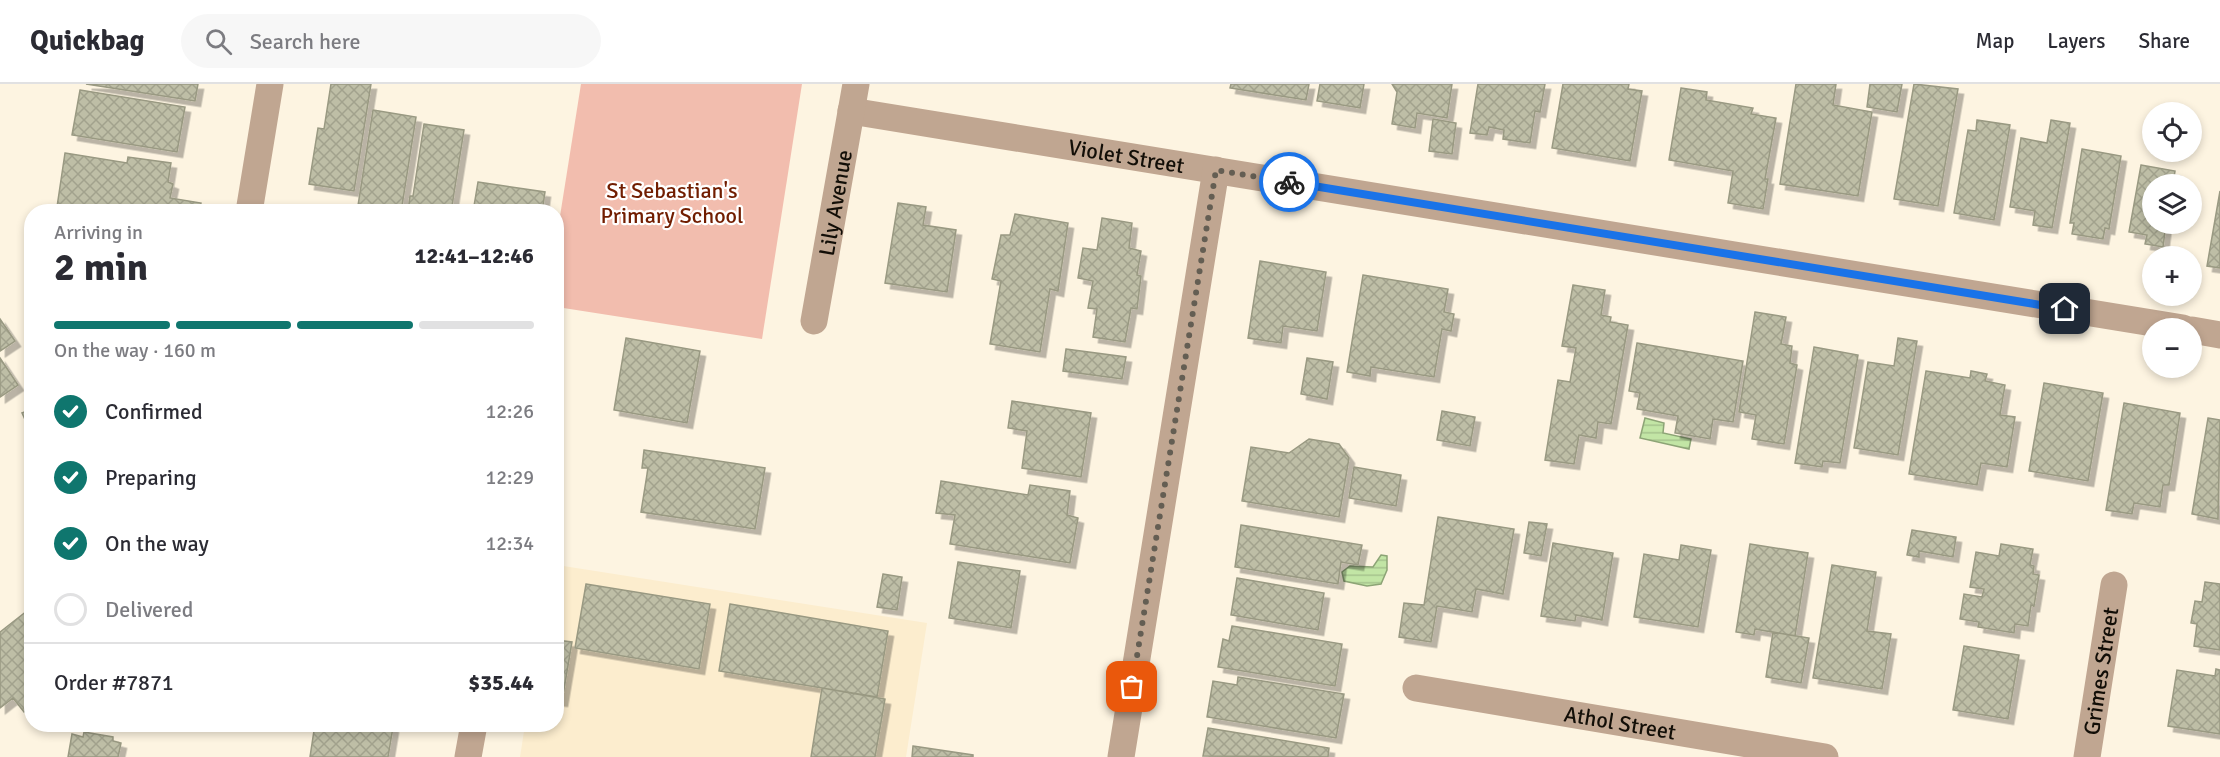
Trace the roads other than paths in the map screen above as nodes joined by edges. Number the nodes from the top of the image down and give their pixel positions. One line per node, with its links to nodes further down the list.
1 (270, 84): 5 (street)
2 (856, 84): 3 (street, Lily Avenue)
3 (851, 111): 4 (street, Violet Street); 6 (street, Lily Avenue)
4 (1216, 170): 7 (street, Violet Street); 14 (street)
5 (250, 204)
6 (814, 321)
7 (2142, 321)
8 (2202, 331): 9 (street)
9 (2220, 334)
10 (2114, 585): 16 (street, Grimes Street)
11 (1416, 688): 15 (street, Athol Street)
12 (473, 732): 13 (street)
13 (468, 757)
14 (1121, 757)
15 (1825, 757)
16 (2087, 757)

